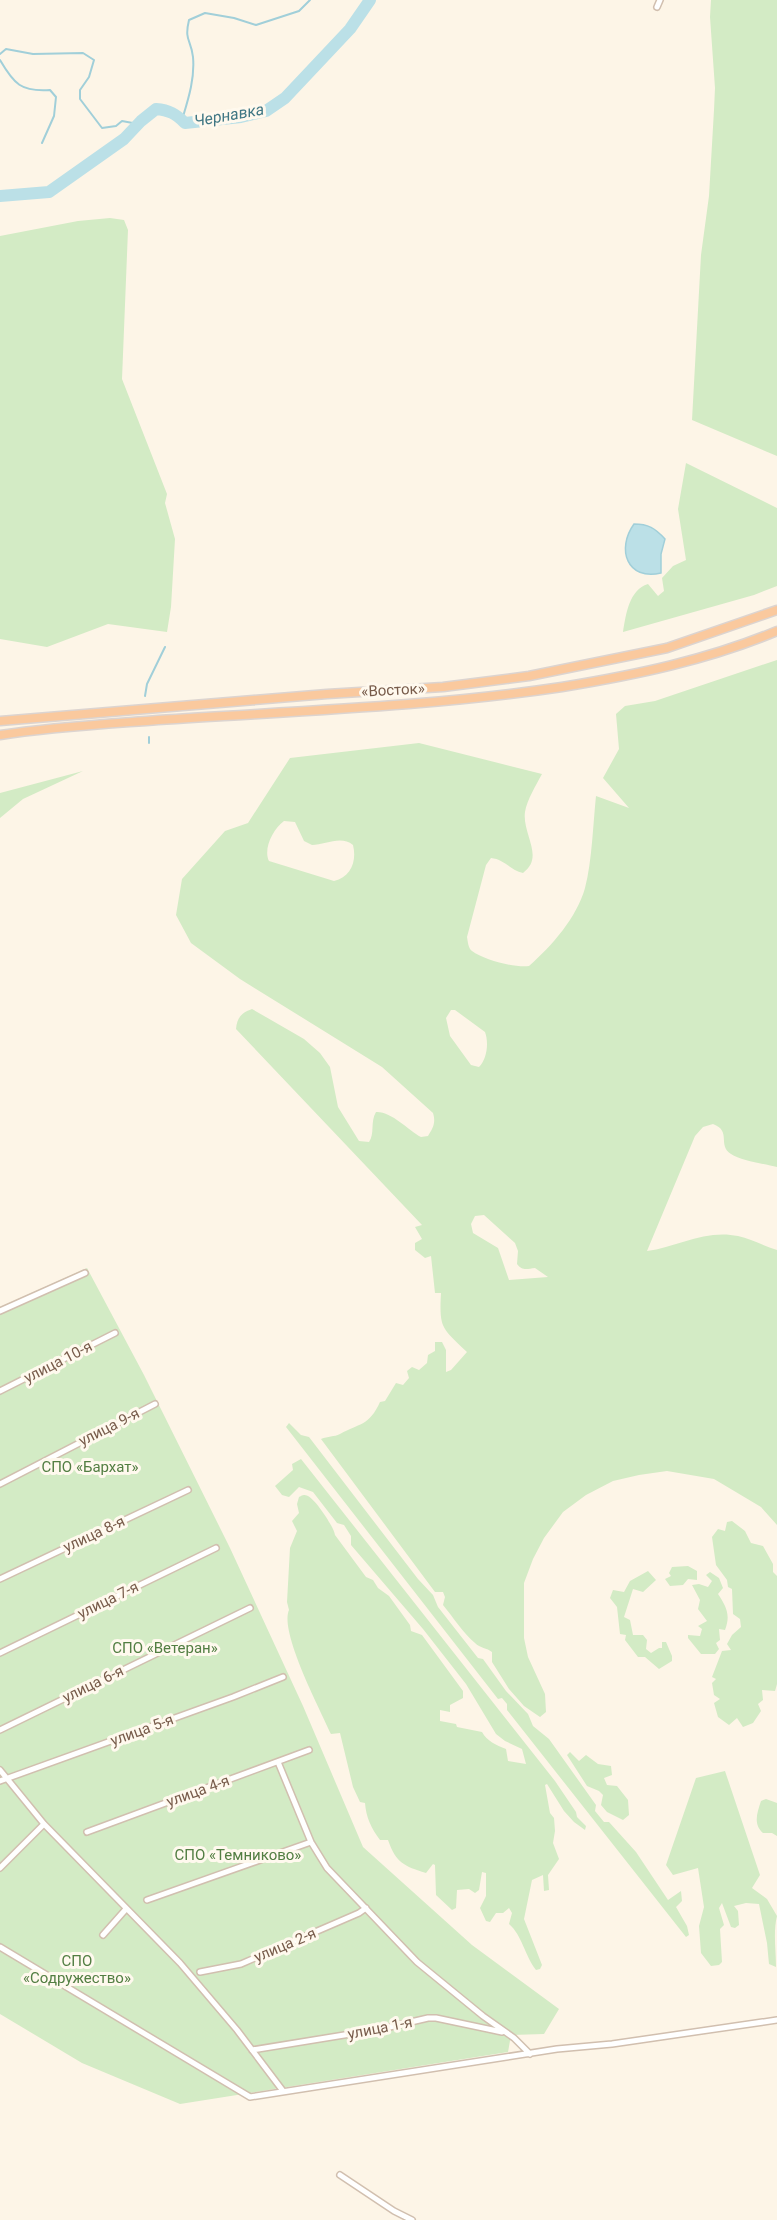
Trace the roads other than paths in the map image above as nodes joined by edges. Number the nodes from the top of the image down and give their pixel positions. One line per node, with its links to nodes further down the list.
1 (660, 0): 2 (street)
2 (657, 7)
3 (777, 610): 5 (highway, «Восток»)
4 (777, 631): 6 (highway, «Восток»)
5 (0, 722)
6 (0, 735)
7 (85, 1273): 8 (street)
8 (0, 1311)
9 (115, 1333): 10 (street, улица 10-я)
10 (0, 1391)
11 (155, 1404): 12 (street, улица 9-я)
12 (0, 1484)
13 (188, 1490): 15 (street, улица 8-я)
14 (216, 1548): 17 (street, улица 7-я)
15 (0, 1579)
16 (250, 1608): 19 (street, улица 6-я)
17 (0, 1653)
18 (283, 1677): 23 (street, улица 5-я)
19 (0, 1730)
20 (309, 1750): 21 (street, улица 4-я)
21 (278, 1762): 26 (street, улица 4-я); 27 (street)
22 (0, 1770): 23 (street)
23 (7, 1778): 24 (street, улица 5-я); 25 (street)
24 (0, 1781)
25 (44, 1824): 28 (street); 31 (street)
26 (87, 1832)
27 (311, 1842): 29 (street); 30 (street)
28 (0, 1868)
29 (147, 1900)
30 (366, 1908): 34 (street, улица 2-я); 36 (street)
31 (126, 1909): 32 (street); 37 (street)
32 (104, 1935)
33 (0, 1947): 39 (street)
34 (200, 1972)
35 (777, 2020): 38 (street)
36 (507, 2033): 37 (street, улица 1-я); 38 (street)
37 (252, 2050): 39 (street)
38 (530, 2054): 39 (street)
39 (283, 2091)
40 (340, 2175): 41 (street)
41 (412, 2220)

